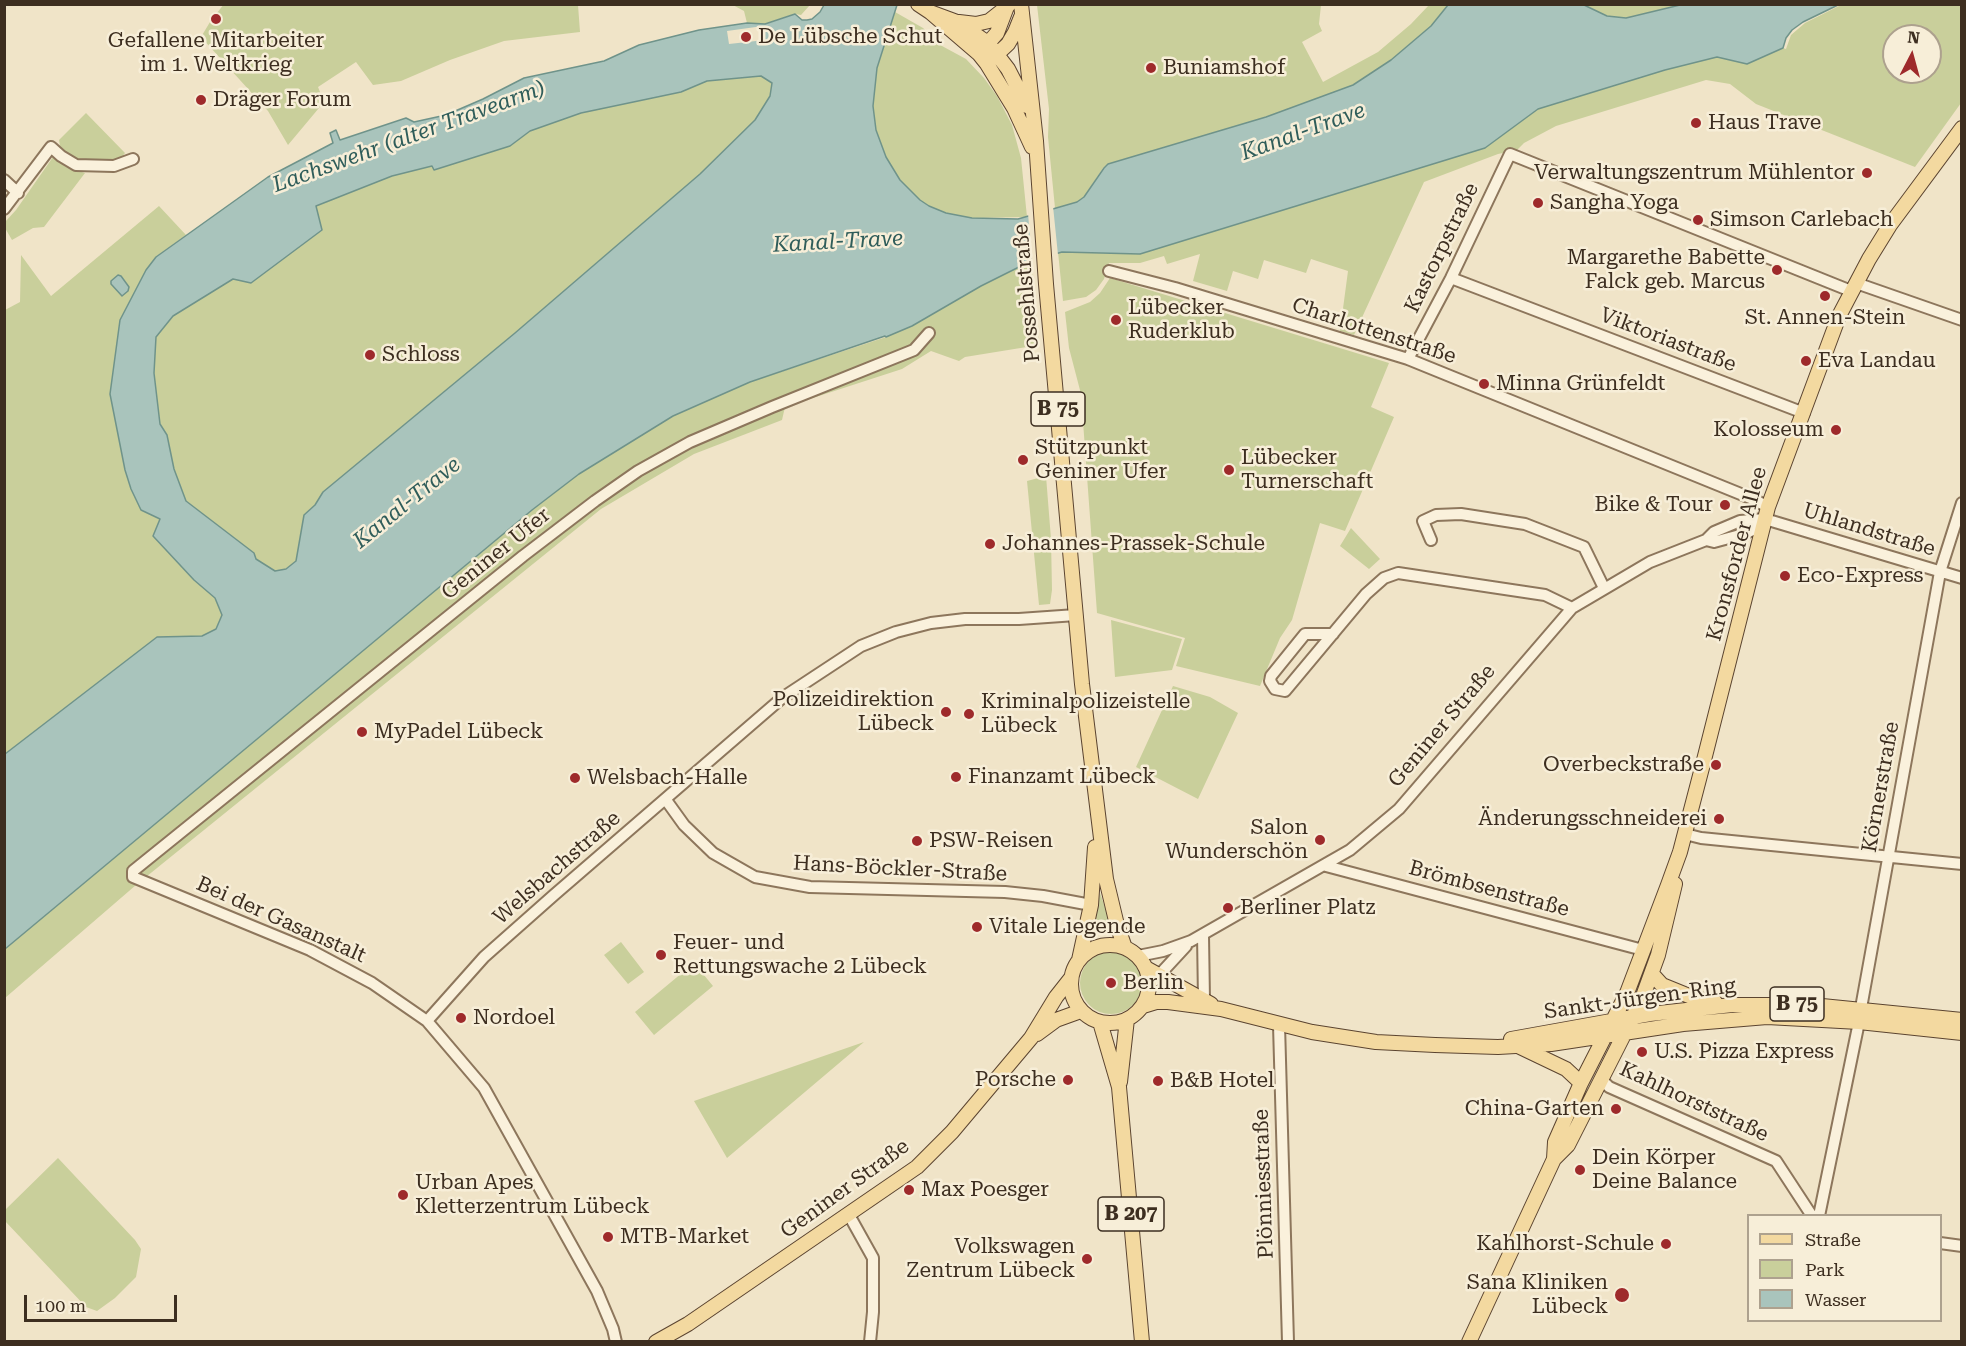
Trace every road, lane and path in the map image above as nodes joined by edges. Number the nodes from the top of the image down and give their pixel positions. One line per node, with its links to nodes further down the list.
1 (1015, 7): 3 (main road); 4 (main road); 5 (main road, Possehlstraße)
2 (924, 8): 3 (main road, B 75); 4 (main road, B 75)
3 (957, 22): 4 (main road, B 75)
4 (988, 54): 5 (main road, B 75); 8 (main road, B 75)
5 (1034, 126): 8 (main road, Possehlstraße / B 75)
6 (1962, 128): 14 (main road, Kronsforder Allee)
7 (133, 159): 10 (street)
8 (1036, 159): 26 (main road, Possehlstraße / B 75)
9 (4, 180): 10 (street)
10 (18, 193): 11 (street)
11 (4, 208)
12 (1109, 271): 17 (street, Charlottenstraße)
13 (1451, 278): 14 (street, Kastorpstraße); 17 (street, Kastorpstraße); 18 (street, Viktoriastraße)
14 (1853, 287): 15 (street); 18 (main road, Kronsforder Allee)
15 (1962, 320)
16 (929, 333): 35 (street, Geniner Ufer)
17 (1408, 359): 20 (street, Charlottenstraße)
18 (1804, 413): 20 (main road, Kronsforder Allee)
19 (1962, 503): 22 (street, Körnerstraße)
20 (1766, 513): 22 (street, Uhlandstraße); 24 (street, Geniner Straße); 30 (main road, Kronsforder Allee)
21 (1431, 540): 24 (street)
22 (1940, 572): 23 (street, Uhlandstraße); 32 (street, Körnerstraße)
23 (1962, 578)
24 (1604, 588): 25 (street, Geniner Straße)
25 (1572, 608): 27 (street); 34 (street, Geniner Straße)
26 (1076, 615): 28 (main road, Possehlstraße / B 75); 29 (street, Welsbachstraße)
27 (1333, 634): 27 (street)
28 (1093, 782): 36 (main road, Possehlstraße / B 75); 39 (main road, Possehlstraße / B 75)
29 (666, 800): 36 (street, Hans-Böckler-Straße); 56 (street, Welsbachstraße)
30 (1684, 834): 31 (main road, Kronsforder Allee); 32 (street)
31 (1680, 852): 40 (main road, Kronsforder Allee); 43 (main road, Kronsforder Allee)
32 (1887, 857): 33 (street); 51 (street, Körnerstraße)
33 (1962, 864)
34 (1326, 866): 37 (street, Geniner Straße); 40 (street, Brömbsenstraße)
35 (133, 877): 56 (street, Bei der Gasanstalt)
36 (1091, 905): 42 (main road, Possehlstraße / B 75)
37 (1203, 934): 38 (street, Geniner Straße); 46 (street)
38 (1191, 941): 41 (street, Geniner Straße); 44 (street, Geniner Straße)
39 (1125, 948): 41 (main road); 42 (main road)
40 (1643, 950): 54 (main road, Kronsforder Allee)
41 (1138, 956): 44 (main road)
42 (1079, 960): 45 (main road)
43 (1652, 974): 47 (main road); 52 (main road, Kronsforder Allee)
44 (1151, 976): 46 (main road, Sankt-Jürgen-Ring / B 75); 48 (main road)
45 (1071, 978): 50 (main road); 62 (main road, Geniner Straße)
46 (1204, 1000): 49 (main road, Sankt-Jürgen-Ring / B 75)
47 (1732, 1005): 51 (main road, Sankt-Jürgen-Ring / B 75); 52 (main road, Sankt-Jürgen-Ring / B 75)
48 (1143, 1006): 49 (main road, Sankt-Jürgen-Ring / B 75); 53 (main road)
49 (1221, 1009): 58 (main road, Sankt-Jürgen-Ring / B 75)
50 (1081, 1011): 57 (main road); 62 (main road, Geniner Straße)
51 (1860, 1015): 55 (main road, Sankt-Jürgen-Ring / B 75); 59 (main road, Sankt-Jürgen-Ring / B 75); 60 (main road, Sankt-Jürgen-Ring / B 75); 70 (street, Körnerstraße)
52 (1633, 1017): 54 (main road, Sankt-Jürgen-Ring / B 75); 59 (main road, Kronsforder Allee)
53 (1127, 1019): 57 (main road); 67 (main road, B 207)
54 (1614, 1020): 61 (main road, Kronsforder Allee); 63 (main road, Sankt-Jürgen-Ring / B 75)
55 (1962, 1020)
56 (426, 1021): 74 (street, Bei der Gasanstalt)
57 (1100, 1022): 67 (main road, B 207)
58 (1279, 1025): 63 (main road, Sankt-Jürgen-Ring / B 75); 78 (street, Plönniesstraße)
59 (1626, 1031): 61 (main road, Sankt-Jürgen-Ring / B 75); 65 (main road, Kronsforder Allee)
60 (1962, 1033)
61 (1606, 1035): 64 (main road, Sankt-Jürgen-Ring / B 75); 66 (main road, Kronsforder Allee)
62 (1030, 1038): 71 (main road, Geniner Straße)
63 (1468, 1046): 64 (main road, Sankt-Jürgen-Ring / B 75)
64 (1518, 1046): 66 (main road)
65 (1602, 1080): 68 (main road, Kronsforder Allee); 69 (street, Kahlhorststraße)
66 (1581, 1083): 68 (main road, Kronsforder Allee)
67 (1119, 1087): 77 (main road, B 207)
68 (1554, 1159): 79 (main road, Kronsforder Allee)
69 (1811, 1214)
70 (1819, 1214)
71 (849, 1215): 75 (main road, Geniner Straße); 76 (street)
72 (1942, 1243): 73 (street)
73 (1962, 1246)
74 (616, 1341)
75 (656, 1341)
76 (870, 1341)
77 (1142, 1341)
78 (1288, 1341)
79 (1469, 1341)

